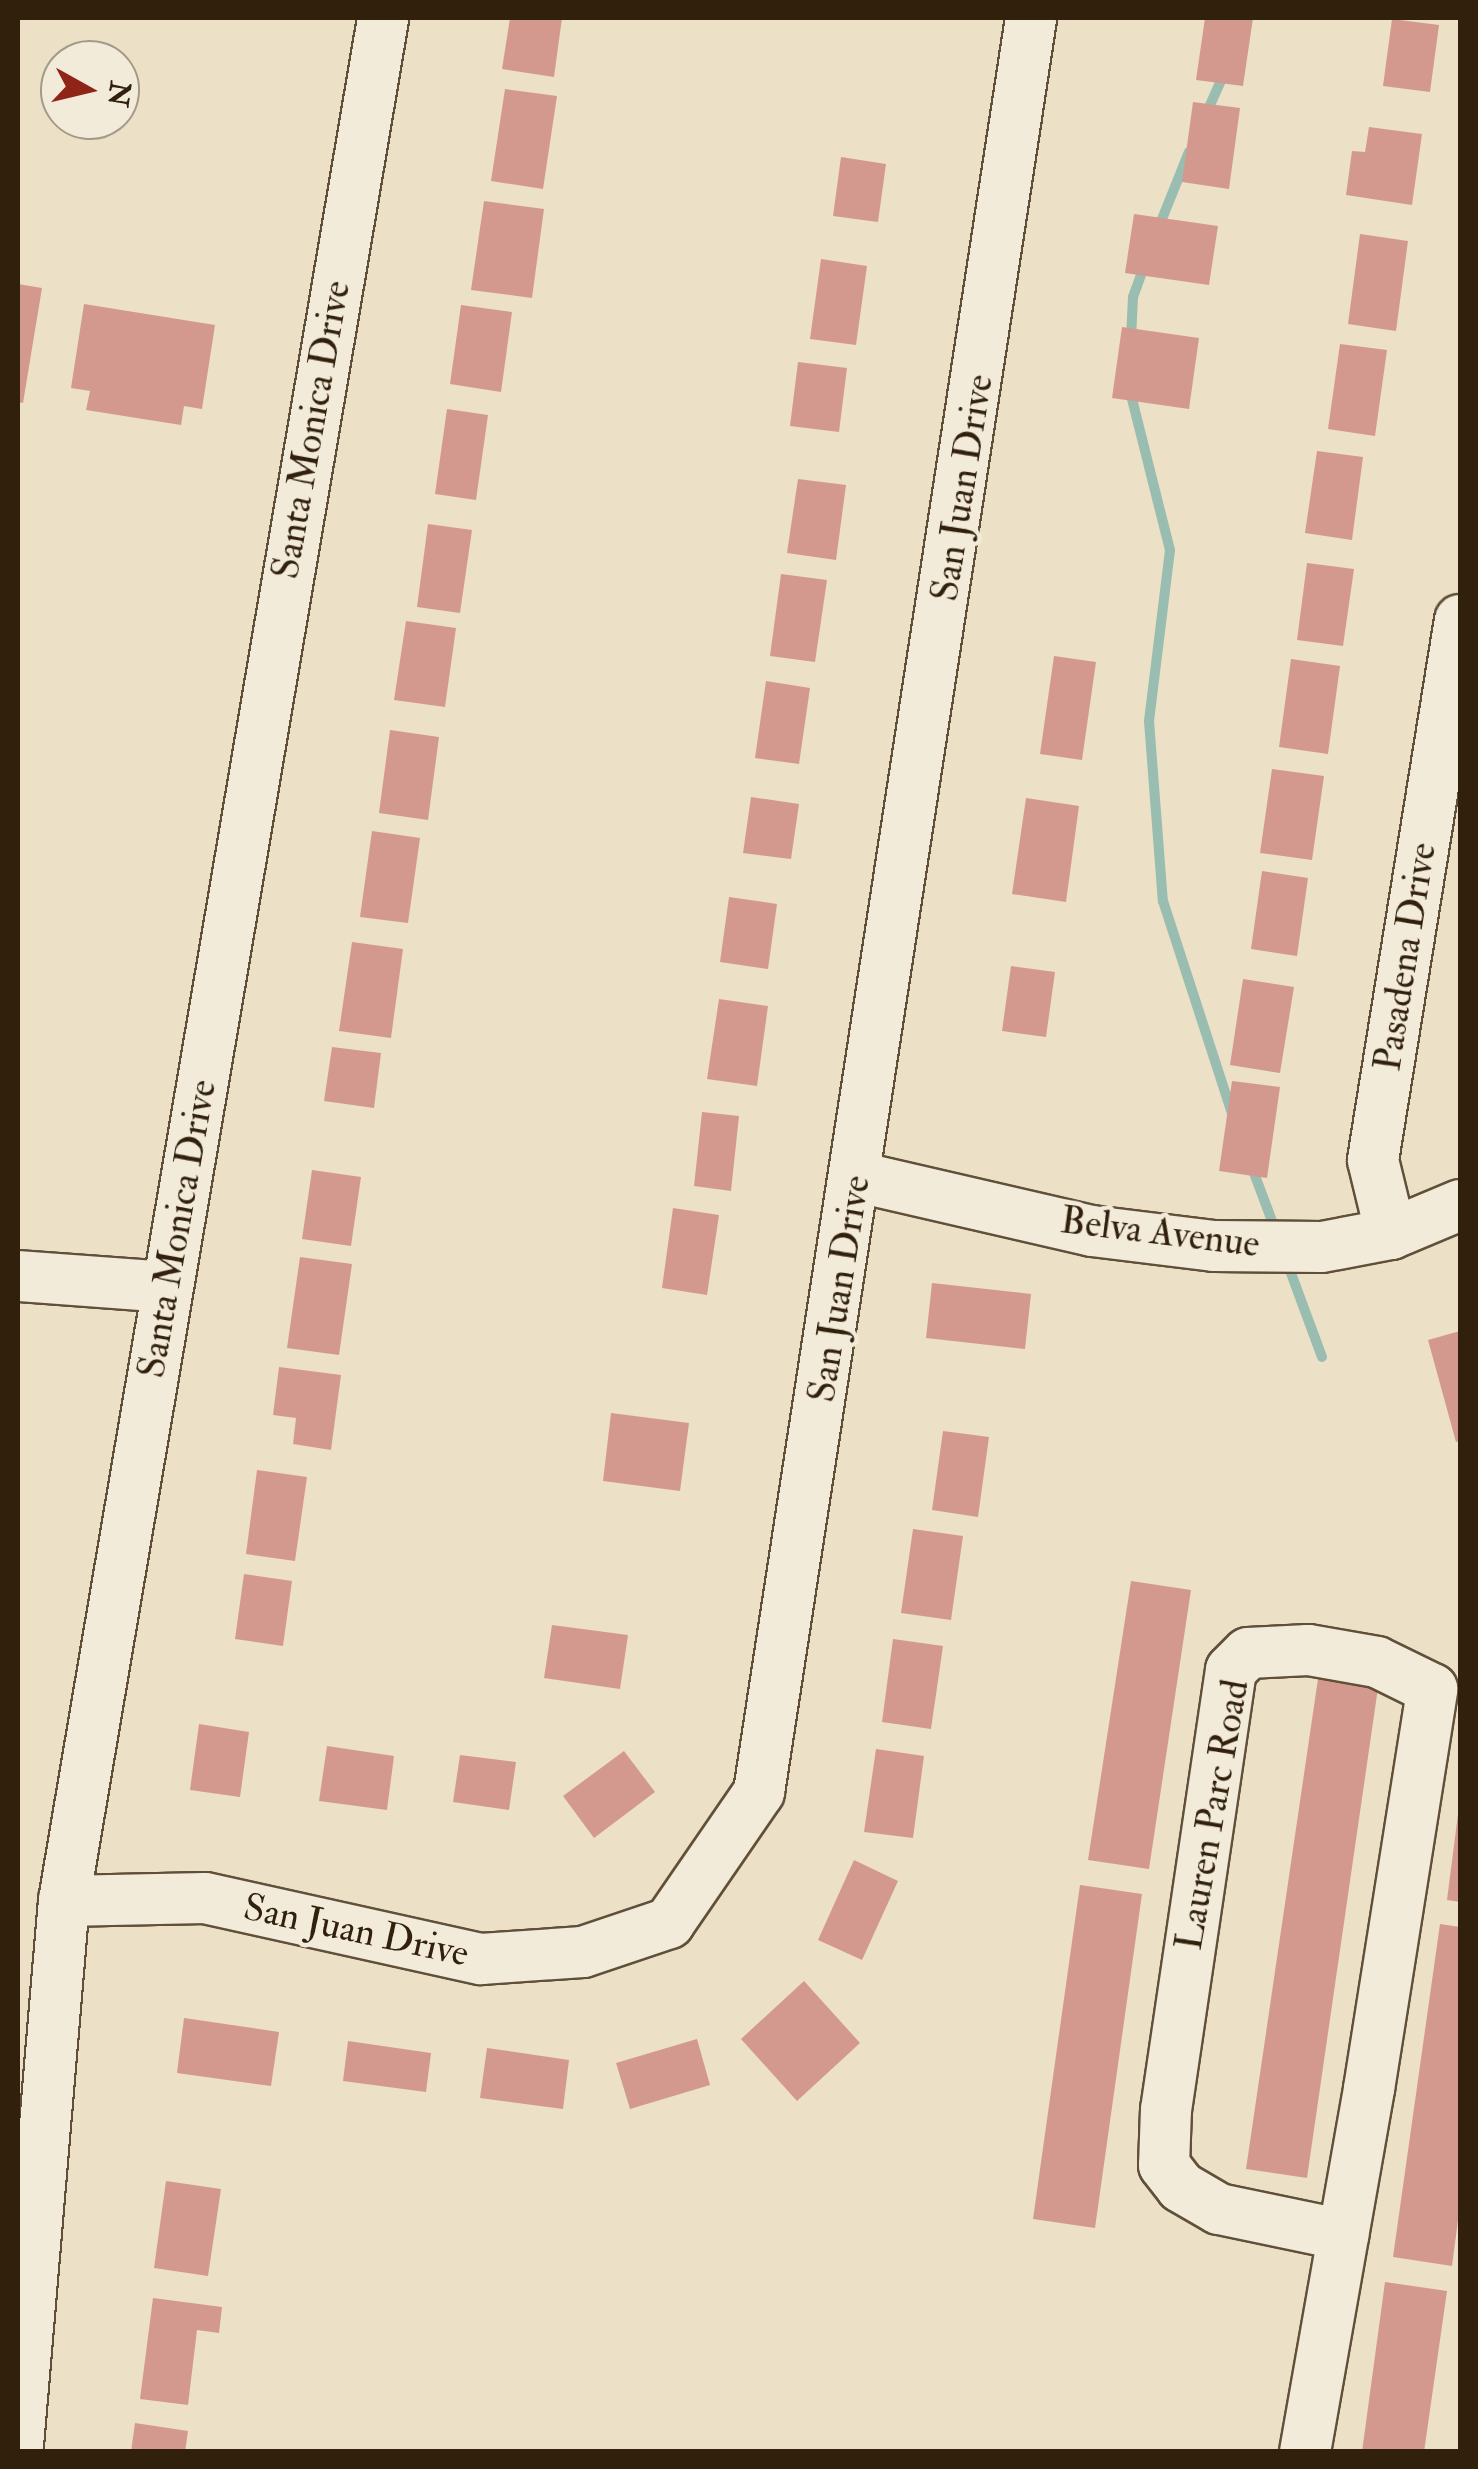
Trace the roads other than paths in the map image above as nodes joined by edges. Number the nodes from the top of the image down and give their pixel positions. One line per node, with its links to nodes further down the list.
1 (384, 18): 8 (street, Santa Monica Drive)
2 (1032, 18): 4 (street, San Juan Drive)
3 (1460, 620): 6 (street, Pasadena Drive)
4 (858, 1176): 6 (street, Belva Avenue); 9 (street, San Juan Drive)
5 (1460, 1205): 6 (street, Belva Avenue)
6 (1391, 1234)
7 (18, 1276): 8 (street)
8 (168, 1287): 9 (street, Santa Monica Drive)
9 (64, 1901): 11 (street, Santa Monica Drive)
10 (1343, 2235): 10 (street, Lauren Parc Road); 12 (street, Lauren Parc Road)
11 (18, 2446)
12 (1305, 2452)

